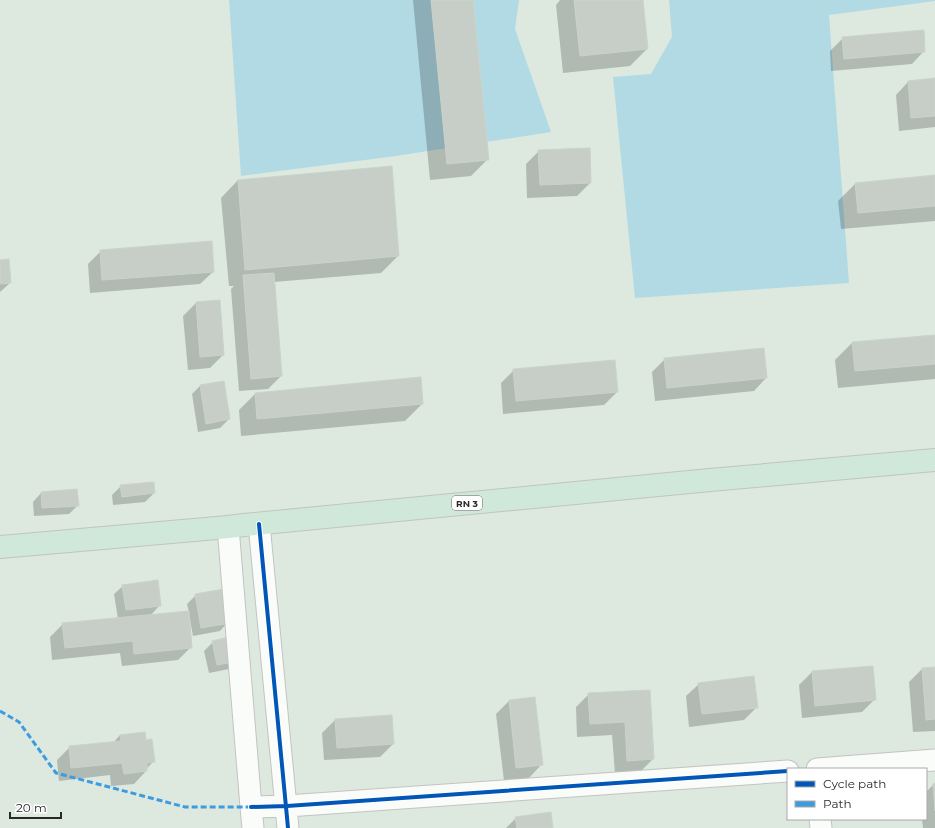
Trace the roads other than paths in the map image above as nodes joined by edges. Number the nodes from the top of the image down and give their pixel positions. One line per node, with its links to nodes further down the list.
1 (935, 460): 2 (main road, RN 3)
2 (259, 524): 3 (main road, RN 3); 5 (street)
3 (228, 527): 4 (main road, RN 3); 6 (street)
4 (0, 547)
5 (269, 637): 6 (street); 10 (street)
6 (237, 640): 11 (street)
7 (935, 760): 8 (street)
8 (830, 768)
9 (787, 771): 10 (street)
10 (287, 806): 11 (street); 13 (street)
11 (251, 807): 12 (street)
12 (253, 828)
13 (288, 828)

